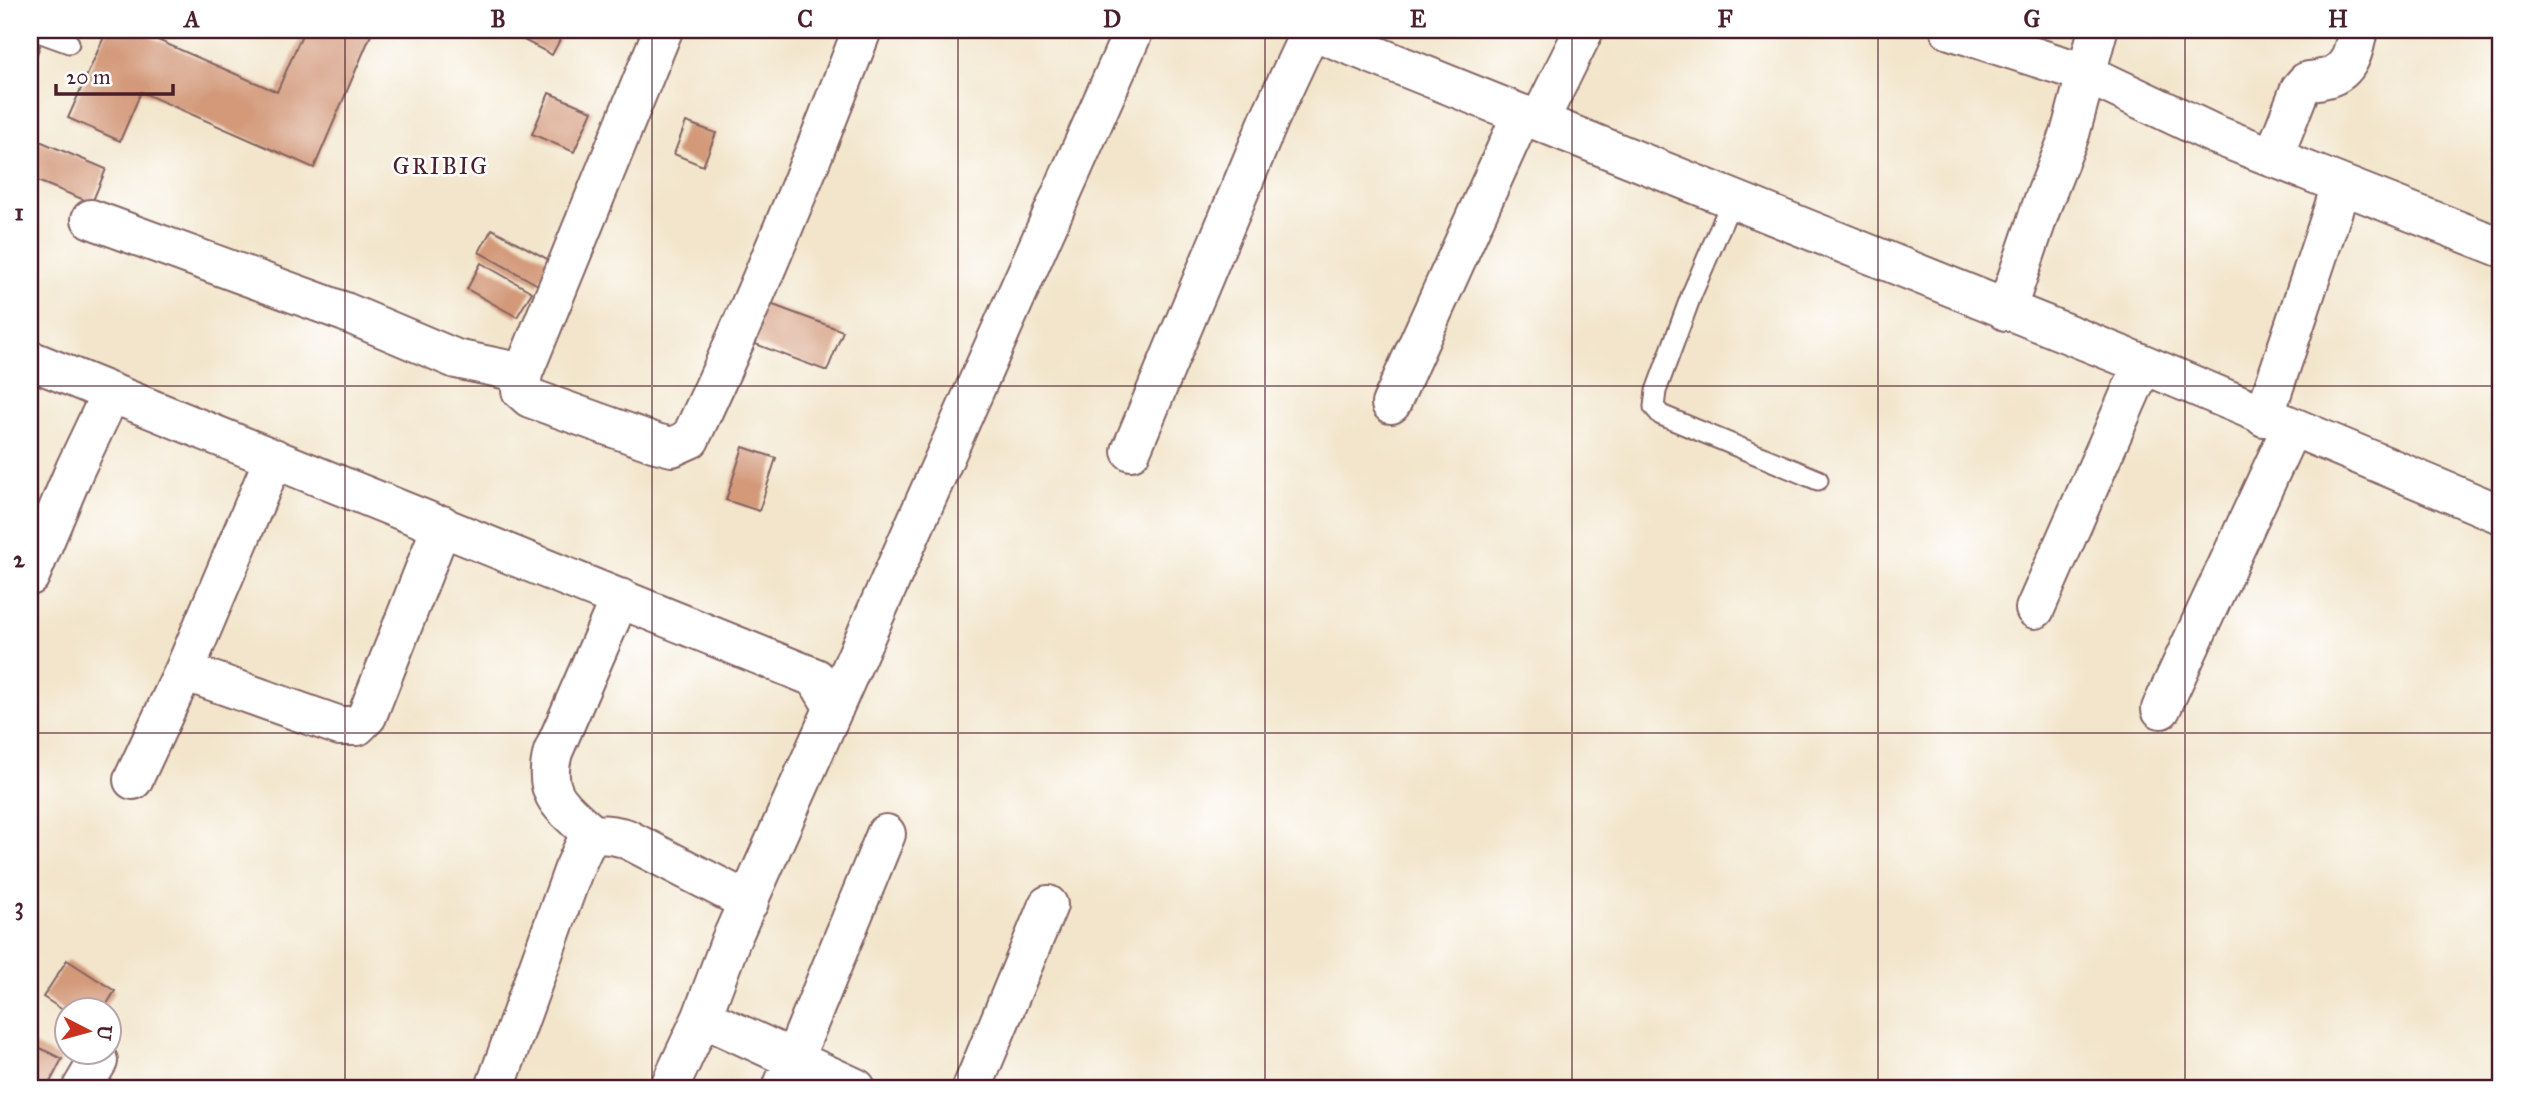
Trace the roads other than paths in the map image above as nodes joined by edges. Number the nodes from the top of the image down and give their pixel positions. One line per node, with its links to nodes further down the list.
1 (33, 30): 10 (lane)
2 (663, 30): 21 (street)
3 (862, 30): 21 (street)
4 (1134, 30): 34 (street)
5 (1312, 30): 12 (street); 25 (street)
6 (1584, 30): 12 (street)
7 (1950, 30): 11 (street)
8 (2098, 30): 11 (street)
9 (2358, 30): 13 (street)
10 (68, 43)
11 (2085, 73): 13 (street); 18 (street)
12 (1530, 118): 15 (street); 23 (street)
13 (2273, 158): 14 (street)
14 (2341, 186): 17 (street); 24 (street)
15 (1732, 200): 18 (street); 27 (lane)
16 (91, 219): 21 (street)
17 (2500, 247)
18 (2006, 310): 20 (street)
19 (30, 360): 22 (street)
20 (2143, 365): 24 (street); 32 (street)
21 (523, 373)
22 (111, 393): 26 (street); 30 (street)
23 (1391, 404)
24 (2278, 422): 28 (street); 35 (street)
25 (1131, 451)
26 (274, 458): 29 (street); 33 (street)
27 (1818, 480)
28 (2500, 514)
29 (442, 525): 31 (street); 33 (street)
30 (30, 576)
31 (620, 598): 34 (street); 38 (street)
32 (2035, 609)
33 (184, 671): 36 (street)
34 (834, 708): 39 (street)
35 (2161, 709)
36 (133, 780)
37 (886, 834): 42 (street)
38 (593, 835): 39 (street); 43 (street)
39 (749, 902): 41 (street)
40 (1048, 905): 46 (street)
41 (702, 1017): 42 (street); 44 (street)
42 (788, 1074): 45 (street)
43 (495, 1088)
44 (669, 1088)
45 (856, 1088)
46 (972, 1088)

